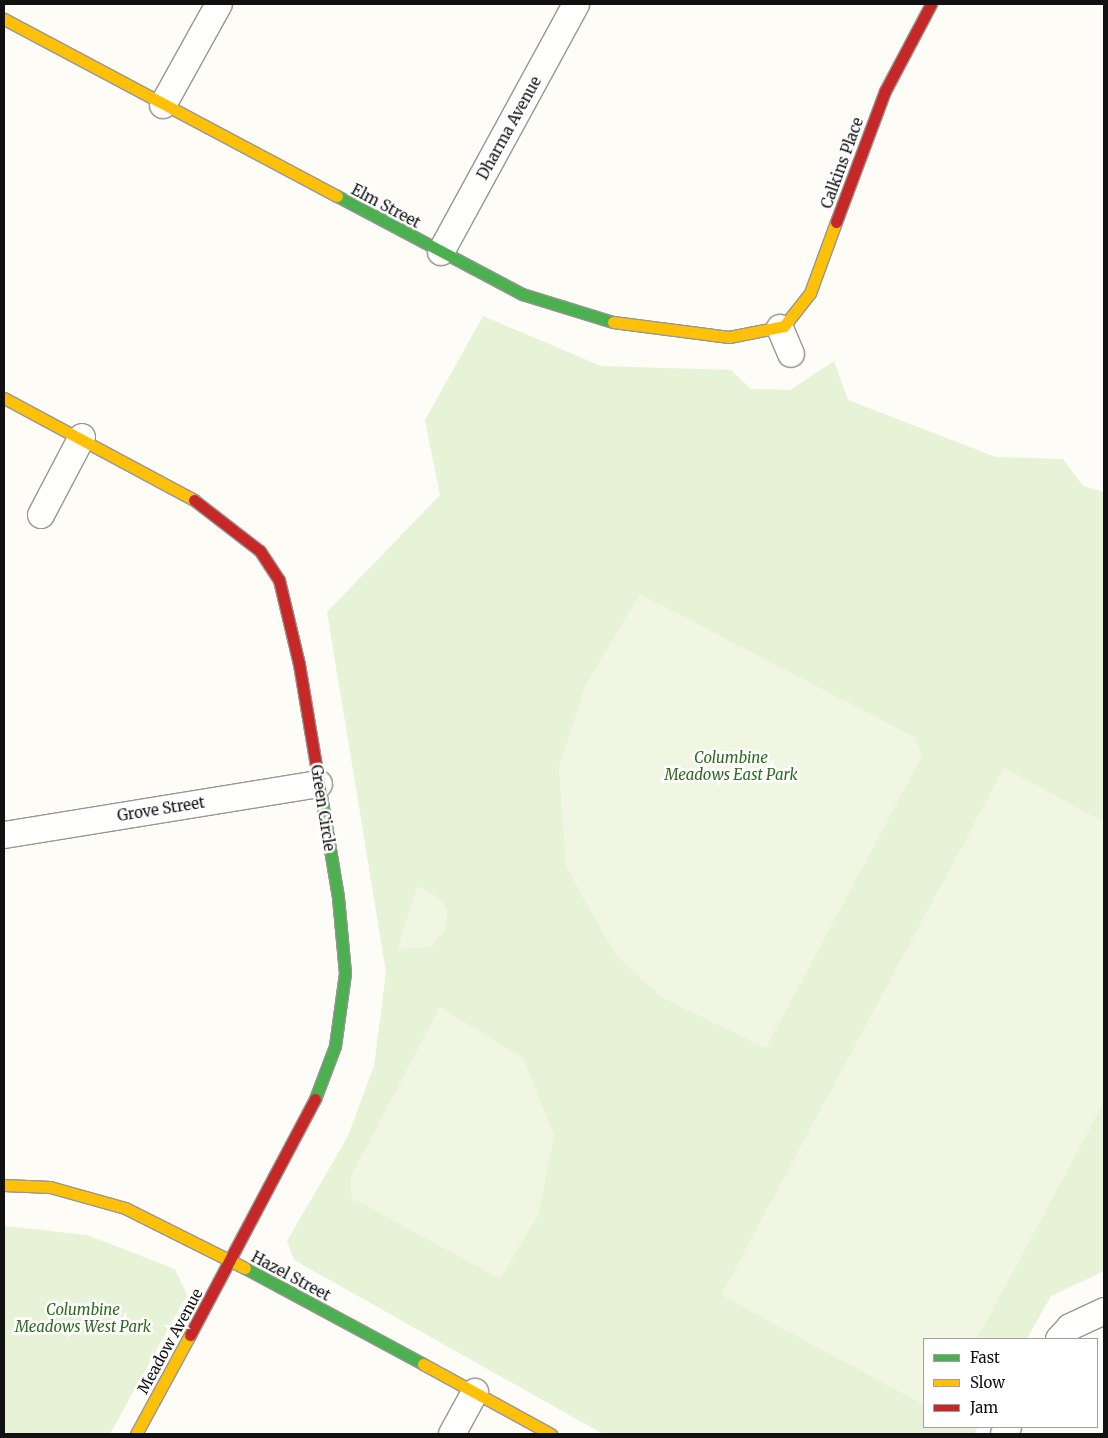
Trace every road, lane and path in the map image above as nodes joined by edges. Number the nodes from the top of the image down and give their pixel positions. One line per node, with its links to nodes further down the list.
1 (219, 4): 5 (street)
2 (576, 4): 6 (street, Dharma Avenue)
3 (931, 4): 7 (street, Calkins Place)
4 (4, 19): 5 (street, Elm Street)
5 (164, 105): 6 (street, Elm Street)
6 (441, 252): 7 (street, Elm Street)
7 (780, 328): 8 (street)
8 (791, 354)
9 (4, 398): 10 (street, Green Circle)
10 (82, 437): 11 (street); 12 (street, Green Circle)
11 (41, 515)
12 (319, 784): 13 (street, Grove Street); 15 (street, Green Circle)
13 (4, 835)
14 (4, 1185): 15 (street, Hazel Street)
15 (231, 1261): 18 (street, Hazel Street); 19 (street, Meadow Avenue)
16 (1104, 1311): 17 (street)
17 (1060, 1338)
18 (475, 1392): 20 (street); 21 (street, Hazel Street)
19 (136, 1434)
20 (452, 1434)
21 (551, 1434)

